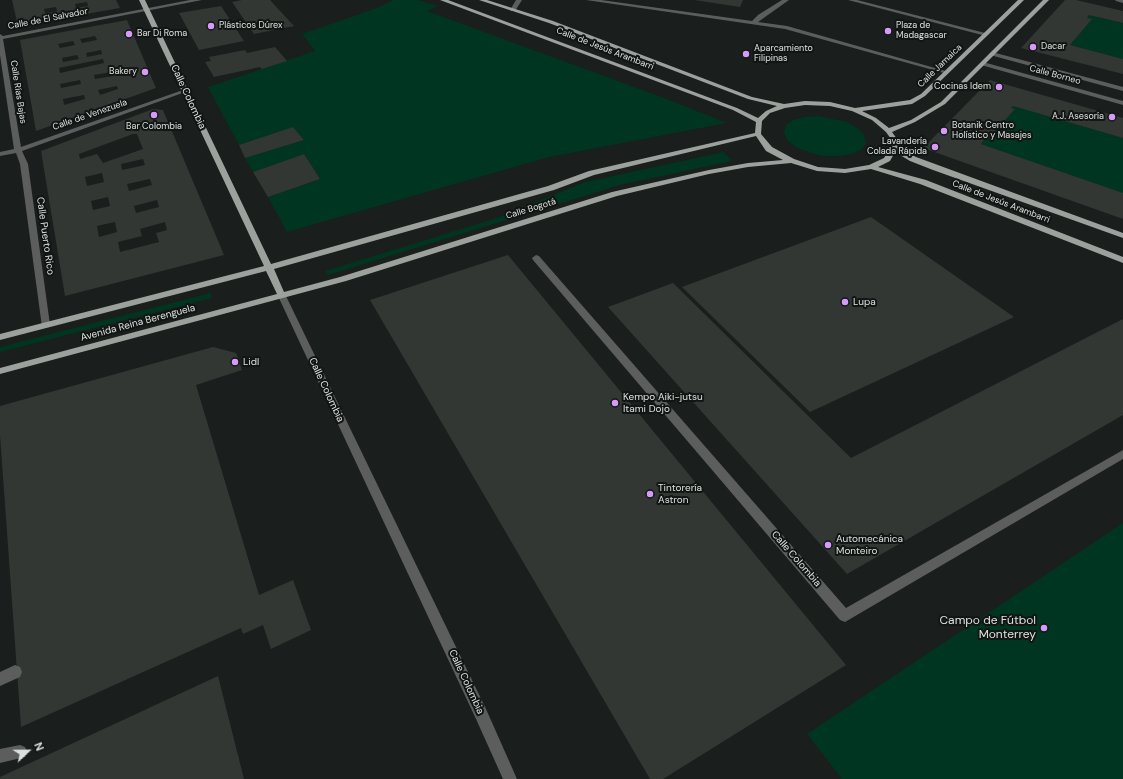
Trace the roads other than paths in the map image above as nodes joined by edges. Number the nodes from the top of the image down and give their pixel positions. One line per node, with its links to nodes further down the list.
1 (142, 0): 13 (main road, Calle Colombia)
2 (199, 0): 13 (street, Calle de El Salvador)
3 (443, 0): 26 (main road, Calle de Jesús Arambarri)
4 (482, 0): 14 (main road, Calle de Jesús Arambarri)
5 (519, 0): 14 (street)
6 (589, 0): 15 (street)
7 (786, 0): 15 (street)
8 (852, 0): 16 (street)
9 (1021, 0): 16 (main road, Calle Jamaica)
10 (1046, 0): 18 (main road)
11 (1118, 0): 12 (street)
12 (1123, 1)
13 (148, 10): 17 (street, Calle de El Salvador); 22 (main road, Calle Colombia)
14 (513, 10): 24 (main road, Calle de Jesús Arambarri)
15 (754, 22): 20 (street)
16 (986, 34): 20 (main road, Calle Jamaica)
17 (0, 37): 30 (street, Calle Rías Bajas)
18 (992, 54): 19 (main road); 21 (street, Calle Borneo)
19 (983, 64): 23 (street, Calle Borneo); 27 (main road)
20 (946, 72): 25 (main road, Calle Jamaica)
21 (1123, 89)
22 (185, 91): 30 (street, Calle de Venezuela); 37 (main road, Calle Colombia)
23 (1123, 103)
24 (784, 106): 25 (main road); 26 (main road)
25 (854, 110): 27 (main road)
26 (759, 122): 28 (main road)
27 (888, 130): 29 (main road)
28 (758, 134): 32 (main road); 37 (main road, Calle Bogotá)
29 (894, 148): 33 (main road); 34 (main road, Calle de Jesús Arambarri)
30 (18, 150): 31 (street, Calle de Venezuela); 39 (street, Calle Puerto Rico)
31 (0, 154)
32 (791, 161): 33 (main road); 38 (main road, Calle Bogotá)
33 (871, 167): 36 (main road, Calle de Jesús Arambarri)
34 (1123, 236)
35 (536, 258): 42 (street, Calle Colombia)
36 (1123, 260)
37 (268, 268): 38 (main road, Calle Colombia); 39 (main road, Avenida Reina Berenguela)
38 (282, 296): 41 (main road, Avenida Reina Berenguela); 47 (street, Calle Colombia)
39 (45, 325): 40 (main road, Avenida Reina Berenguela)
40 (0, 337)
41 (0, 371)
42 (1123, 454)
43 (15, 672): 44 (street)
44 (0, 679)
45 (20, 752): 46 (street)
46 (0, 756)
47 (510, 779)

